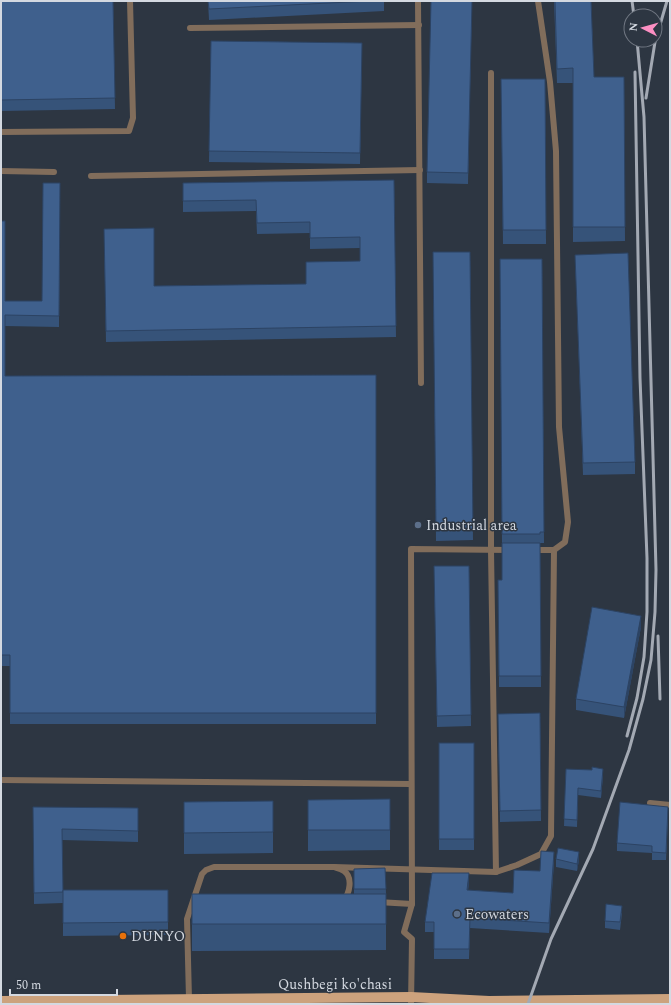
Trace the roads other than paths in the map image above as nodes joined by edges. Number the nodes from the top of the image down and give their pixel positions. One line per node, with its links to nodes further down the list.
1 (130, 1): 7 (lane)
2 (418, 1): 4 (lane)
3 (538, 1): 15 (lane)
4 (419, 25): 5 (lane); 8 (lane)
5 (190, 28)
6 (491, 73): 16 (lane)
7 (1, 132)
8 (420, 170): 11 (lane); 12 (lane)
9 (1, 171): 10 (lane)
10 (54, 172)
11 (91, 176)
12 (421, 383)
13 (515, 550): 16 (lane)
14 (530, 550): 15 (lane)
15 (554, 550): 23 (lane)
16 (491, 551): 18 (lane); 23 (lane)
17 (1, 780): 18 (lane)
18 (412, 784): 22 (lane)
19 (650, 803): 20 (lane)
20 (670, 805)
21 (334, 867): 22 (lane); 24 (lane); 27 (lane)
22 (412, 870): 23 (lane); 30 (lane)
23 (496, 872)
24 (192, 900): 25 (lane); 31 (lane)
25 (200, 900)
26 (334, 900): 27 (lane)
27 (344, 900): 28 (lane)
28 (352, 900)
29 (374, 902): 30 (lane)
30 (412, 904): 34 (lane)
31 (189, 999): 33 (main road, Qushbegi ko'chasi); 34 (main road, Qushbegi ko'chasi)
32 (670, 999): 34 (main road, Qushbegi ko'chasi)
33 (1, 1001)
34 (411, 1001)

